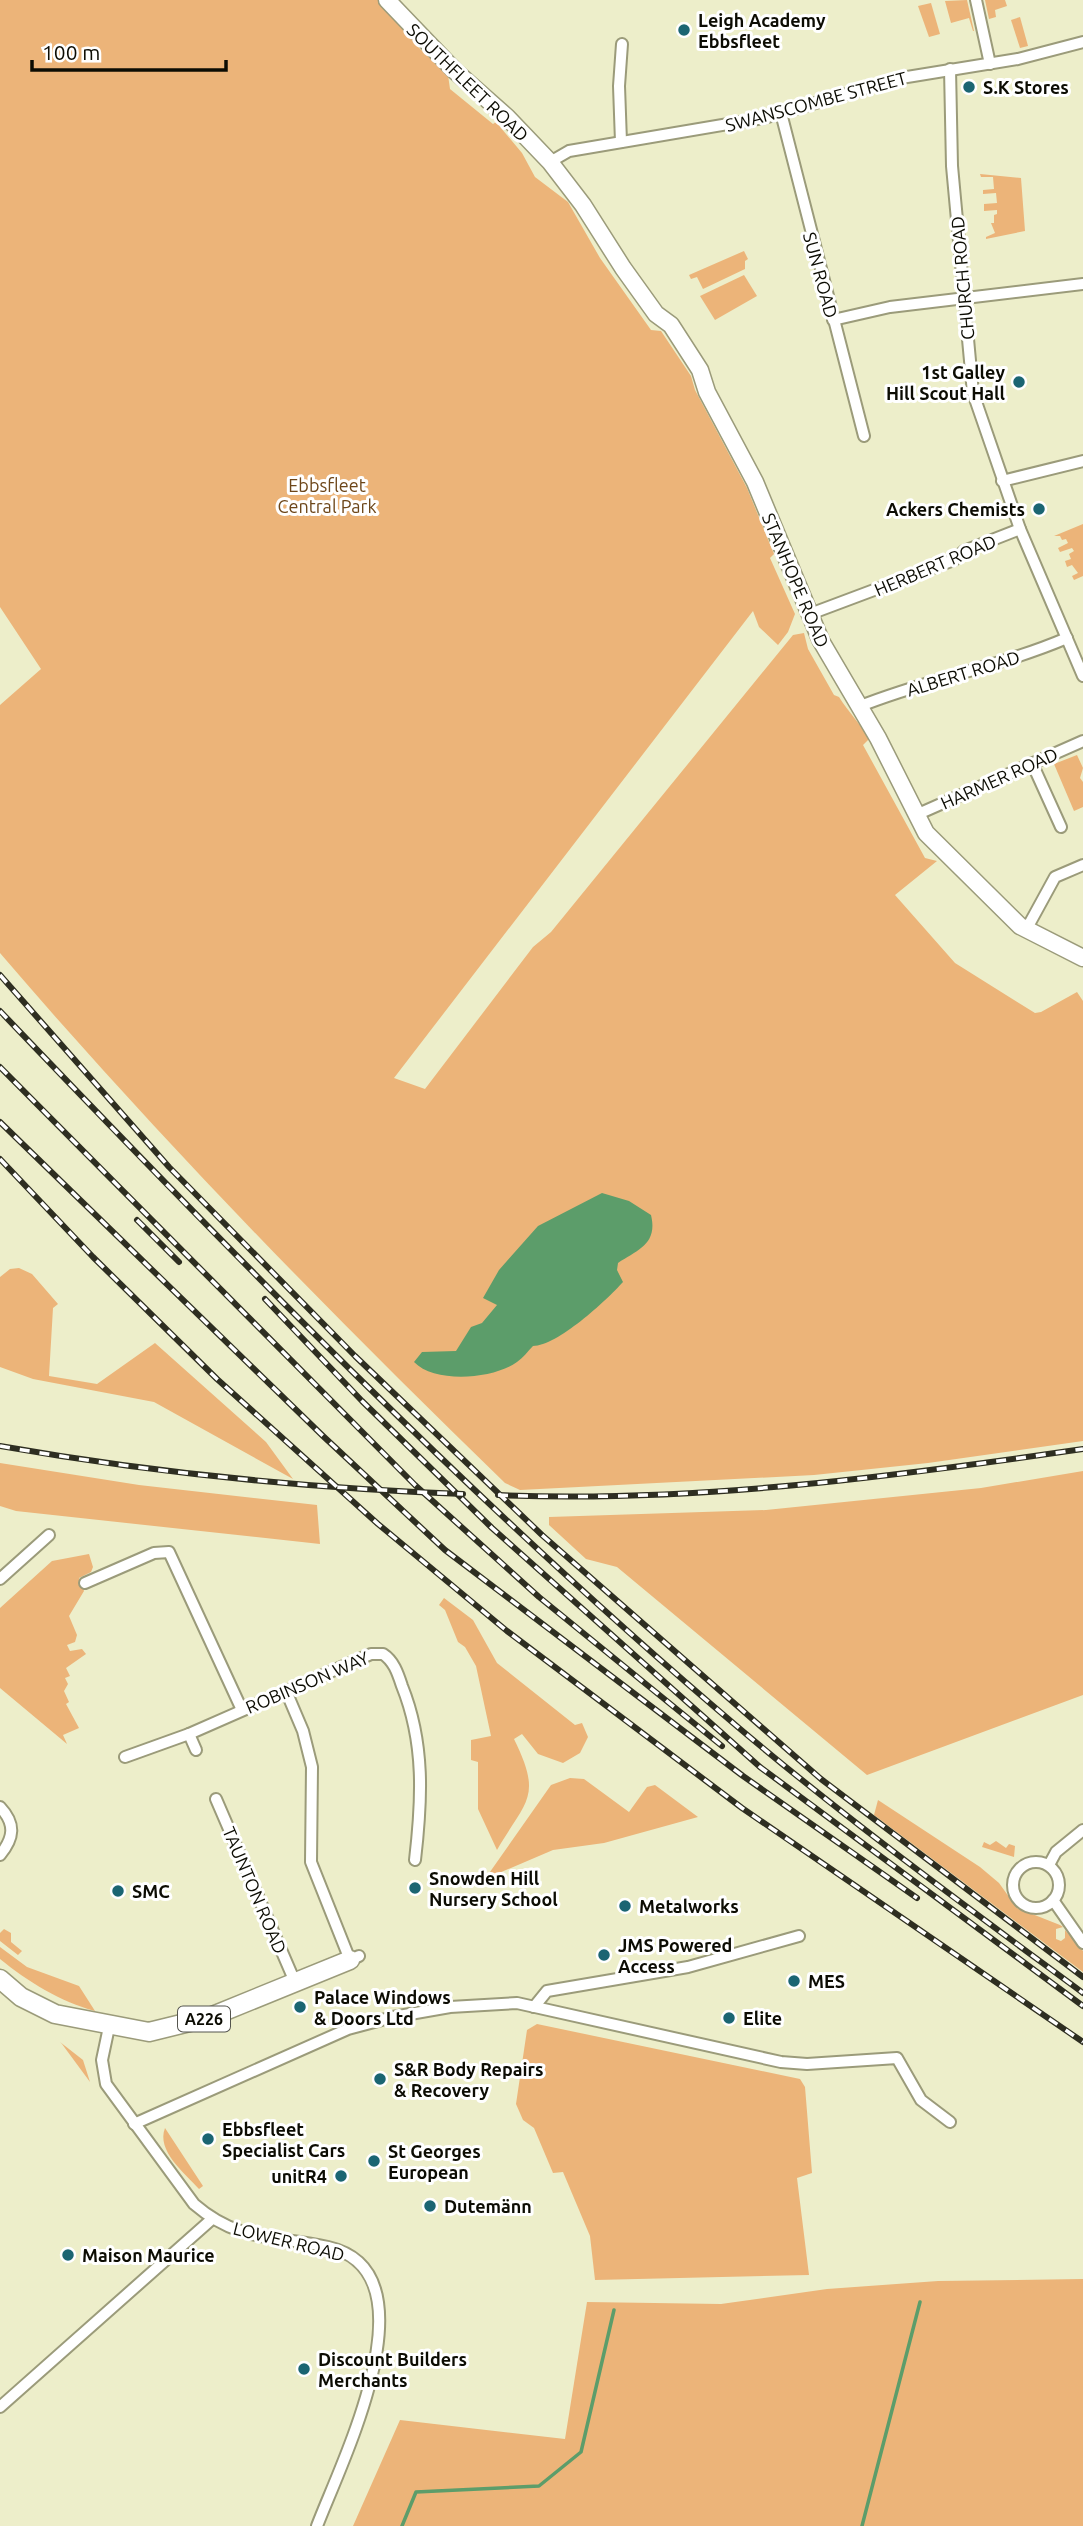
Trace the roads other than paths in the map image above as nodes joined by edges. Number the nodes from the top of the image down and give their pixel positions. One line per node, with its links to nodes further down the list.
1 (387, 0): 9 (main road, SOUTHFLEET ROAD)
2 (976, 0): 5 (street)
3 (1083, 42): 5 (street, SWANSCOMBE STREET)
4 (622, 44): 8 (street)
5 (990, 64): 6 (street, SWANSCOMBE STREET)
6 (950, 69): 7 (street, SWANSCOMBE STREET); 11 (street, CHURCH ROAD)
7 (781, 113): 8 (street, SWANSCOMBE STREET); 12 (street, SUN ROAD)
8 (621, 142): 9 (street, SWANSCOMBE STREET)
9 (551, 162): 17 (main road, STANHOPE ROAD)
10 (1083, 284): 11 (street)
11 (964, 301): 12 (street); 15 (street, CHURCH ROAD)
12 (833, 320): 13 (street, SUN ROAD)
13 (864, 436)
14 (1083, 461): 15 (street)
15 (1002, 481): 16 (street, CHURCH ROAD)
16 (1020, 529): 17 (street, HERBERT ROAD); 18 (street, CHURCH ROAD)
17 (810, 614): 20 (main road, STANHOPE ROAD)
18 (1067, 638): 19 (street, CHURCH ROAD); 20 (street, ALBERT ROAD)
19 (1083, 676)
20 (858, 707): 23 (main road, STANHOPE ROAD)
21 (1083, 741): 22 (street, HARMER ROAD)
22 (1032, 763): 23 (street, HARMER ROAD); 24 (street)
23 (916, 815): 26 (main road, STANHOPE ROAD)
24 (1061, 827)
25 (1083, 865): 26 (street)
26 (1026, 930): 27 (main road, STANHOPE ROAD)
27 (1083, 958)
28 (49, 1535): 29 (street)
29 (0, 1579)
30 (85, 1583): 32 (street)
31 (286, 1691): 32 (street, ROBINSON WAY); 40 (street, ROBINSON WAY); 45 (street)
32 (242, 1710): 33 (street, ROBINSON WAY)
33 (189, 1734): 34 (street); 35 (street, ROBINSON WAY)
34 (196, 1750)
35 (125, 1757)
36 (216, 1799): 47 (street, TAUNTON ROAD)
37 (0, 1807): 39 (street)
38 (1083, 1830): 41 (street)
39 (0, 1855)
40 (415, 1860)
41 (1049, 1865): 42 (street); 42 (street)
42 (1053, 1900): 44 (street)
43 (799, 1936): 48 (street)
44 (1083, 1943)
45 (355, 1958): 47 (main road, A226)
46 (0, 1979): 49 (main road, A226)
47 (295, 1982): 49 (main road, A226)
48 (534, 2007): 50 (street); 51 (street)
49 (109, 2027): 51 (street, LOWER ROAD)
50 (950, 2122)
51 (134, 2124): 52 (street, LOWER ROAD)
52 (212, 2220): 53 (street); 54 (street, LOWER ROAD)
53 (0, 2407)
54 (317, 2526)

